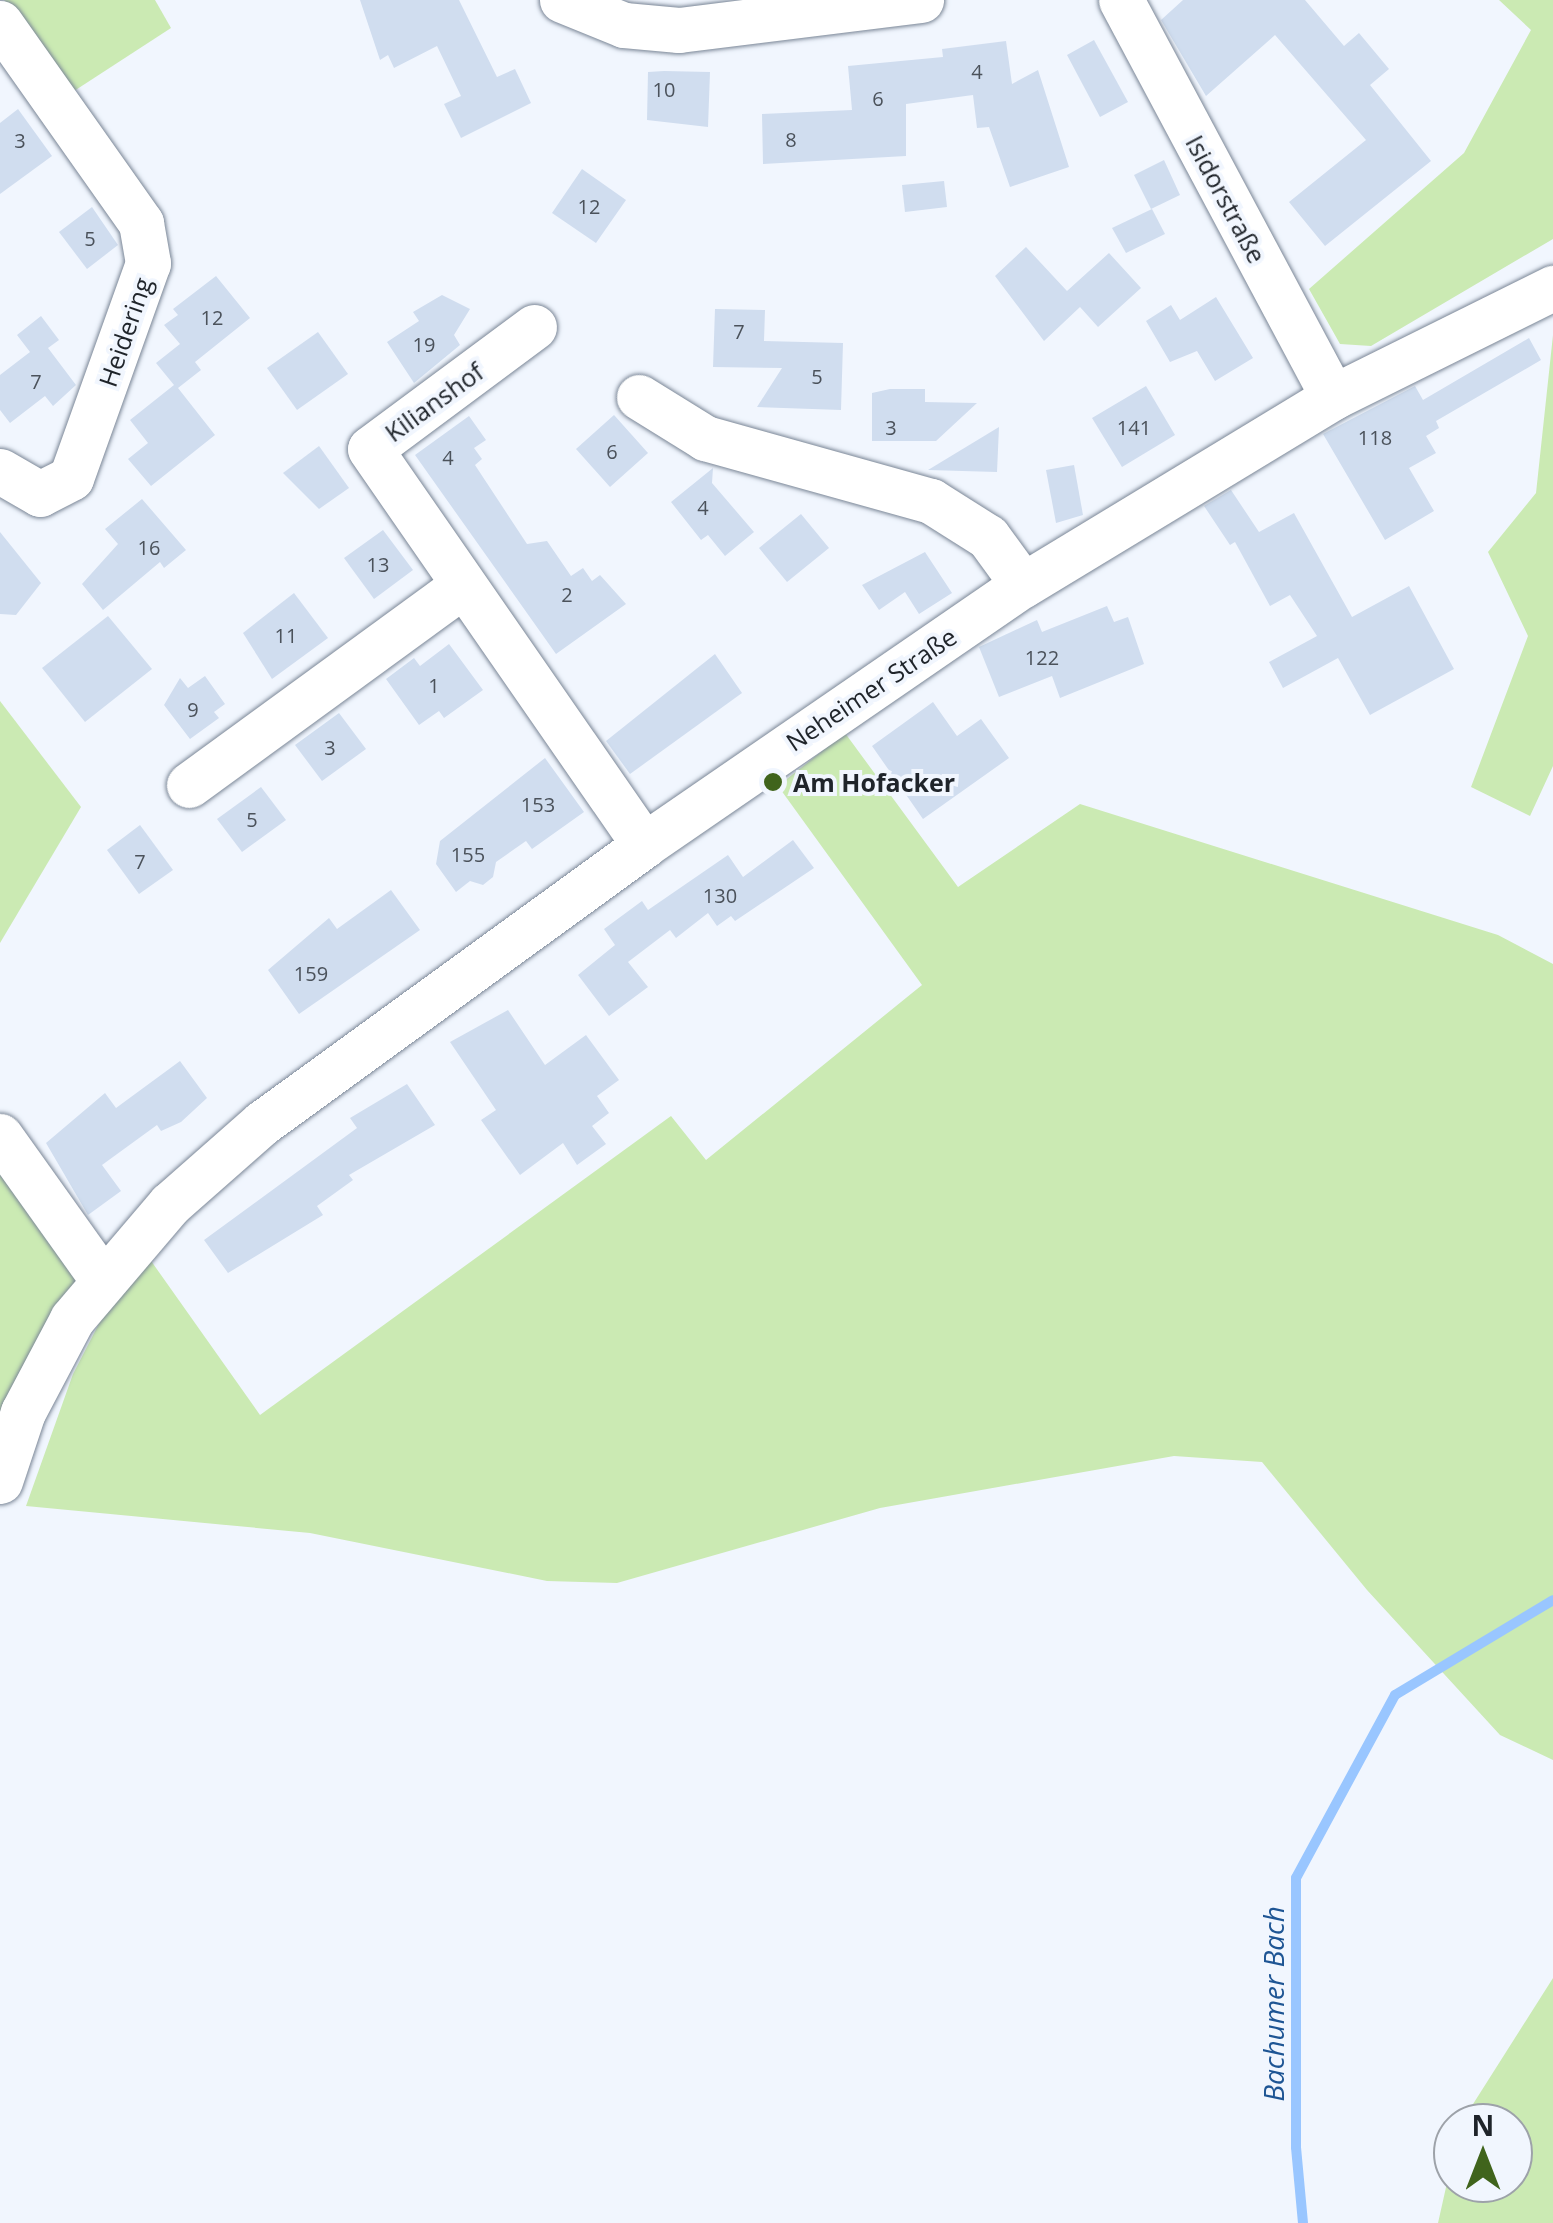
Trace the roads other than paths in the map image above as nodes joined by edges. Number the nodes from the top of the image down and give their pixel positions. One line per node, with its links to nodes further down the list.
1 (562, 0): 2 (street)
2 (921, 0)
3 (1121, 0): 7 (street, Isidorstraße)
4 (0, 23): 9 (street, Heidering)
5 (1553, 288): 7 (street, Neheimer Straße)
6 (534, 327): 10 (street, Kilianshof)
7 (1333, 396): 11 (street, Neheimer Straße)
8 (639, 397): 11 (street)
9 (0, 471)
10 (464, 585): 12 (street); 13 (street, Kilianshof)
11 (1023, 585): 13 (street, Neheimer Straße)
12 (189, 785)
13 (644, 845): 15 (street, Neheimer Straße)
14 (0, 1136): 15 (street)
15 (102, 1279): 16 (street, Neheimer Straße)
16 (0, 1481)

